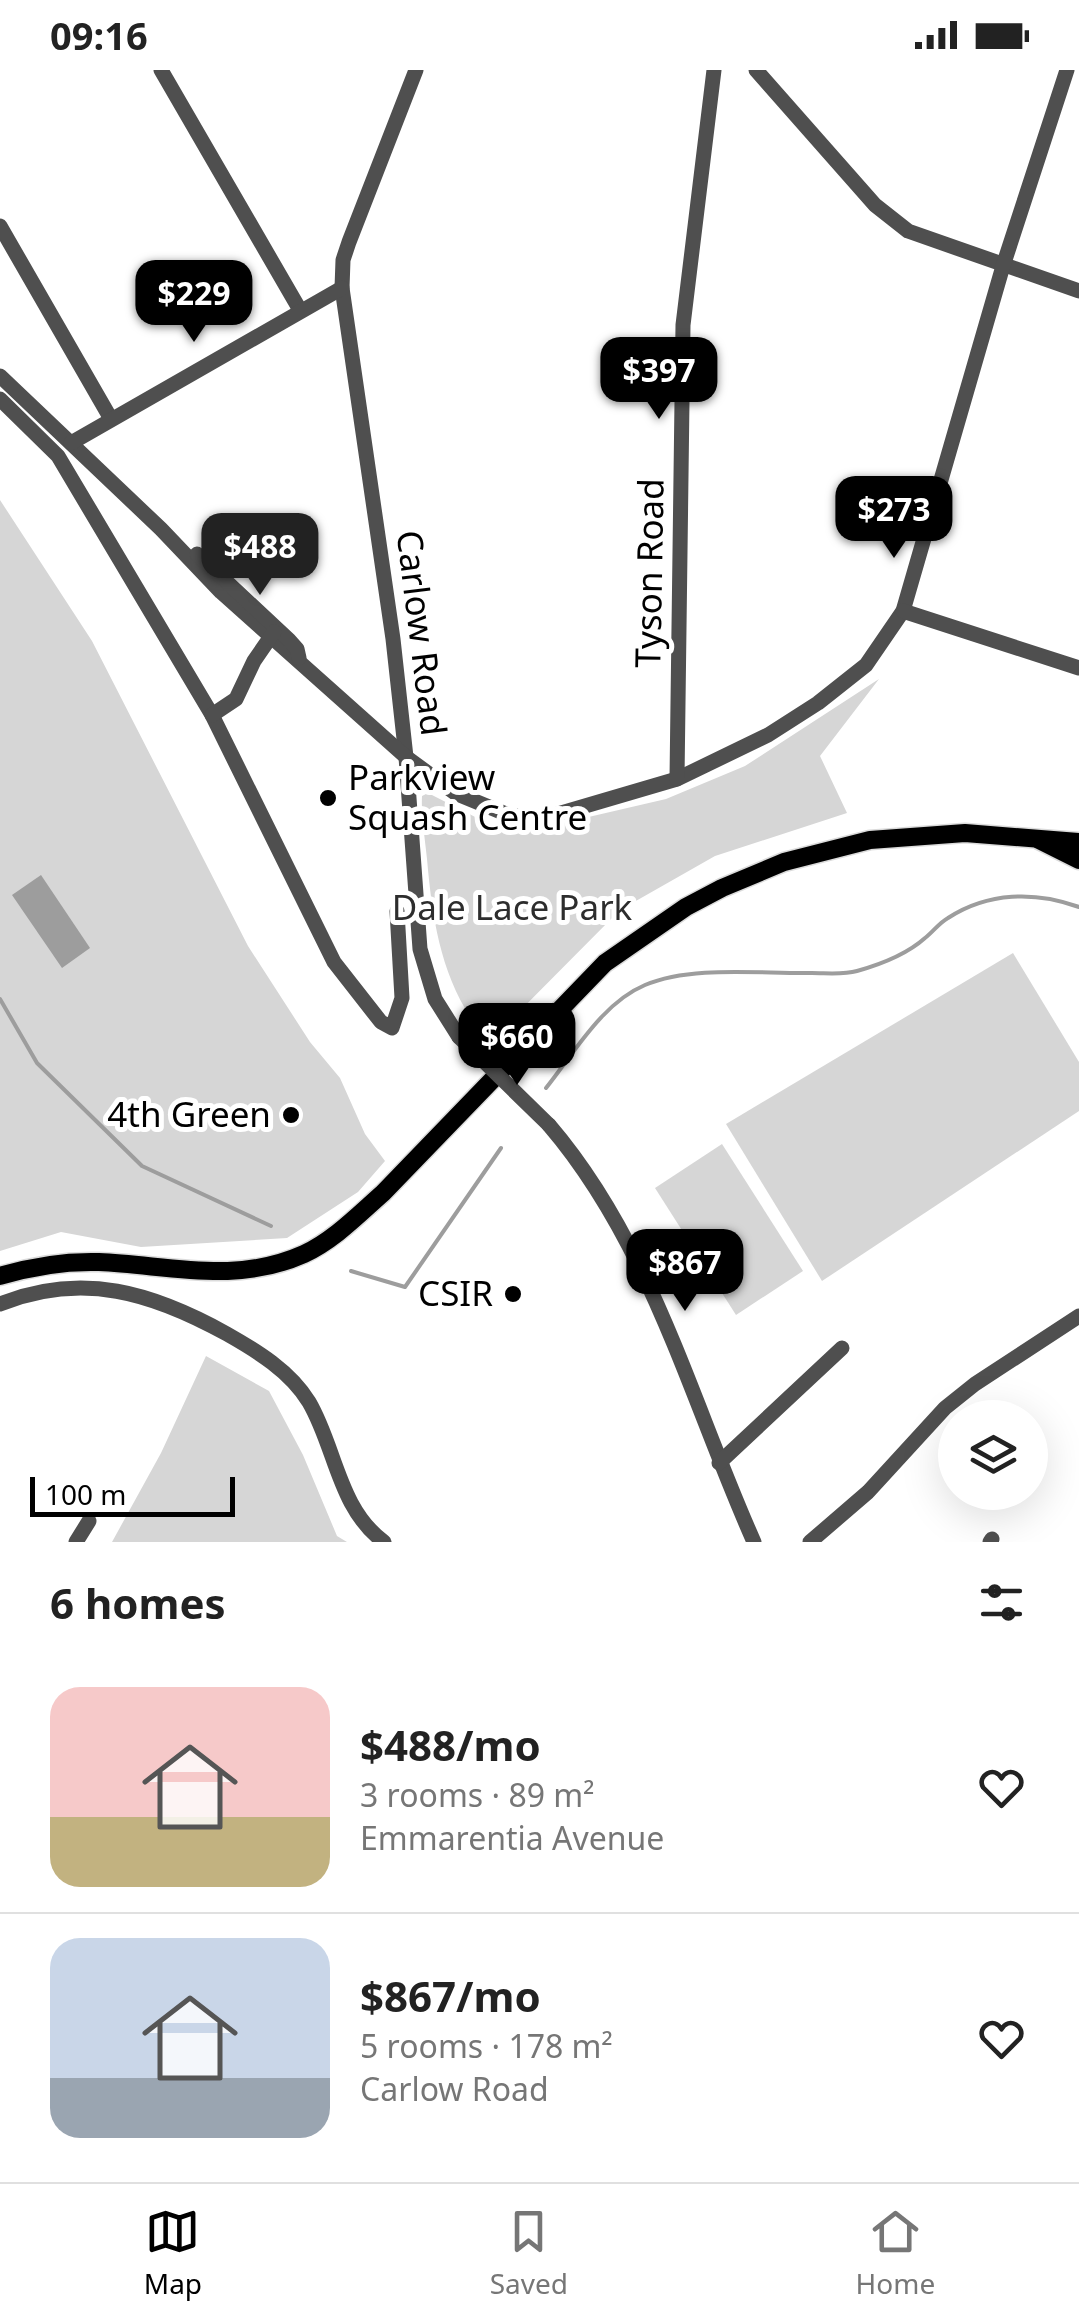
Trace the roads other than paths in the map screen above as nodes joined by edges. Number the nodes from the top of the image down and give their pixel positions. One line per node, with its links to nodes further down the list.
1 (162, 70): 10 (street)
2 (415, 70): 8 (street, Carlow Road)
3 (714, 70): 20 (street, Tyson Road)
4 (756, 70): 7 (street)
5 (1067, 70): 7 (street)
6 (0, 226): 13 (street)
7 (1002, 266): 9 (street); 15 (street)
8 (342, 288): 10 (street); 19 (street, Carlow Road)
9 (1079, 291)
10 (300, 310): 13 (street)
11 (0, 376): 14 (street)
12 (0, 399): 18 (street)
13 (111, 418): 14 (street)
14 (70, 443): 16 (street)
15 (903, 611): 17 (street); 20 (street)
16 (273, 633): 18 (street); 19 (street)
17 (1079, 668)
18 (212, 715): 24 (street)
19 (406, 757): 20 (street); 29 (street, Carlow Road, bridge)
20 (677, 779)
21 (1034, 838): 22 (main road); 23 (main road); 25 (main road)
22 (1079, 842)
23 (1079, 860)
24 (397, 911)
25 (0, 1276)
26 (0, 1304): 32 (street)
27 (1079, 1316): 34 (street)
28 (842, 1348): 29 (street)
29 (719, 1463): 33 (street, Carlow Road)
30 (88, 1521): 31 (street)
31 (76, 1542)
32 (384, 1542)
33 (754, 1542)
34 (810, 1542)

